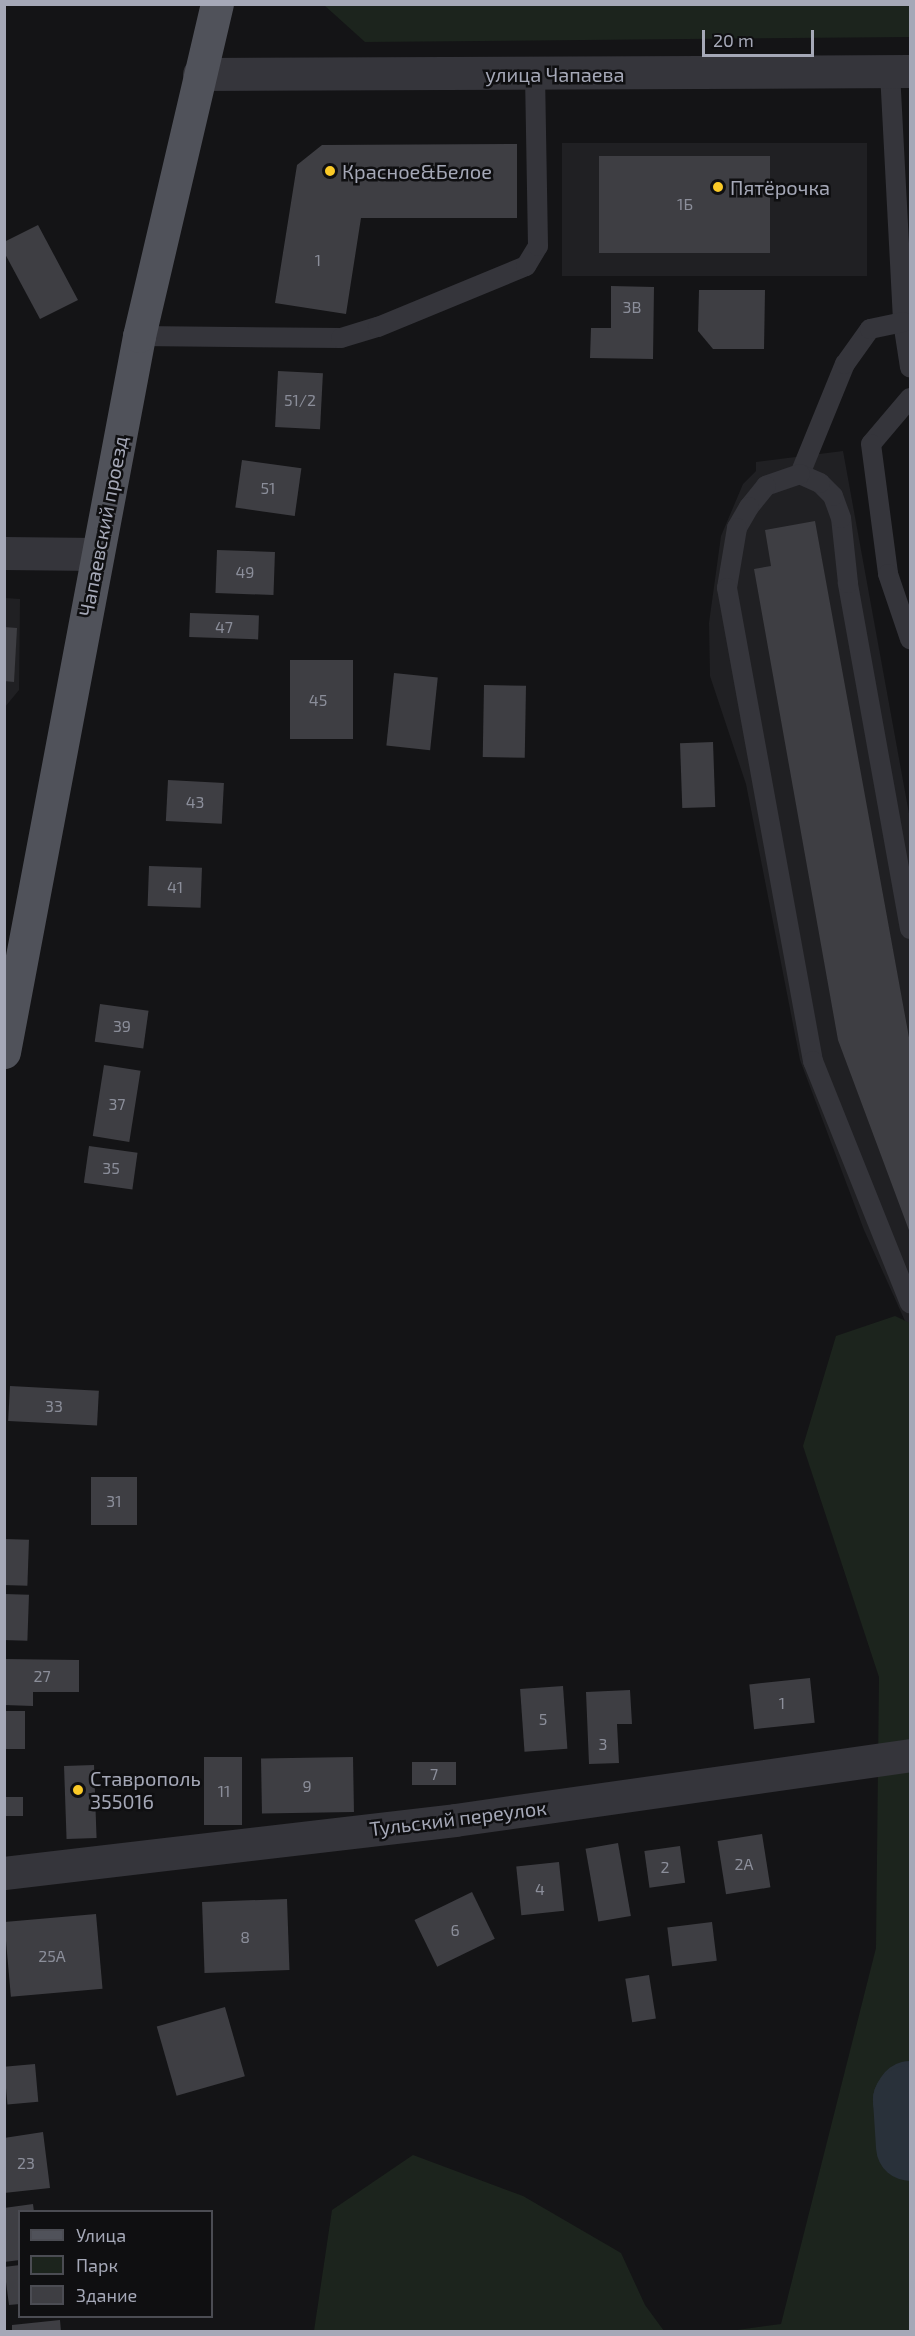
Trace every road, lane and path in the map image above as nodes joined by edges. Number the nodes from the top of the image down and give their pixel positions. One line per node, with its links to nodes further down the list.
1 (217, 4): 3 (main road, Чапаевский проезд)
2 (900, 72): 4 (street, улица Чапаева); 5 (lane)
3 (199, 74): 4 (street, улица Чапаева); 6 (main road, Чапаевский проезд)
4 (535, 75): 6 (lane)
5 (903, 322): 7 (lane); 9 (lane)
6 (140, 336): 11 (main road, Чапаевский проезд)
7 (910, 367)
8 (910, 398): 12 (lane)
9 (800, 474): 13 (lane); 15 (lane)
10 (4, 553): 11 (street)
11 (97, 554): 14 (main road, Чапаевский проезд)
12 (910, 639)
13 (910, 929)
14 (4, 1052)
15 (910, 1303)
16 (910, 1755): 17 (street, Тульский переулок)
17 (4, 1873)

